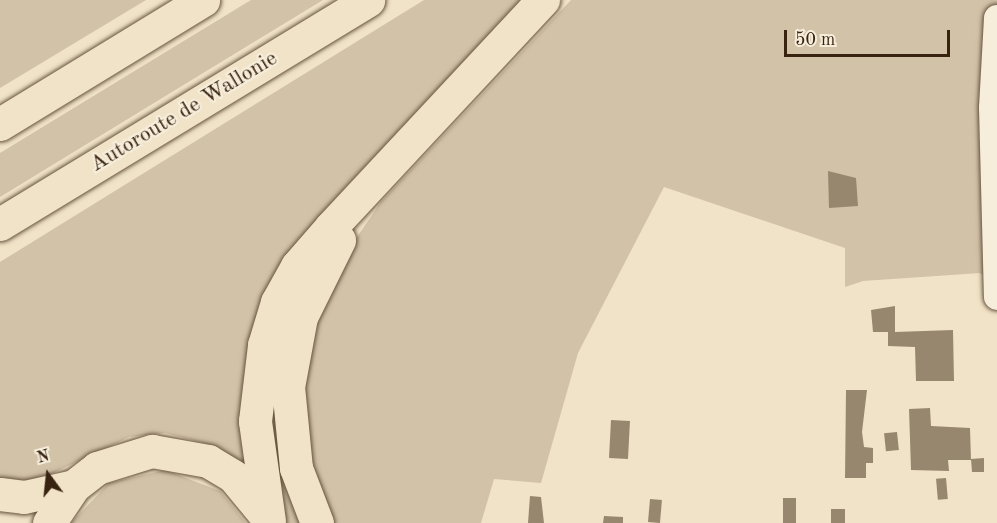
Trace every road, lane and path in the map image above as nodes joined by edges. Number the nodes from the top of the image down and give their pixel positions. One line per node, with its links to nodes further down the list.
1 (203, 0): 5 (highway)
2 (368, 0): 7 (highway, Autoroute de Wallonie)
3 (543, 0): 6 (highway)
4 (997, 18): 8 (street)
5 (0, 124)
6 (375, 181): 11 (highway); 13 (highway)
7 (0, 224)
8 (997, 297)
9 (74, 486): 10 (highway); 11 (highway); 12 (highway)
10 (0, 494)
11 (269, 522)
12 (49, 523)
13 (317, 523)

